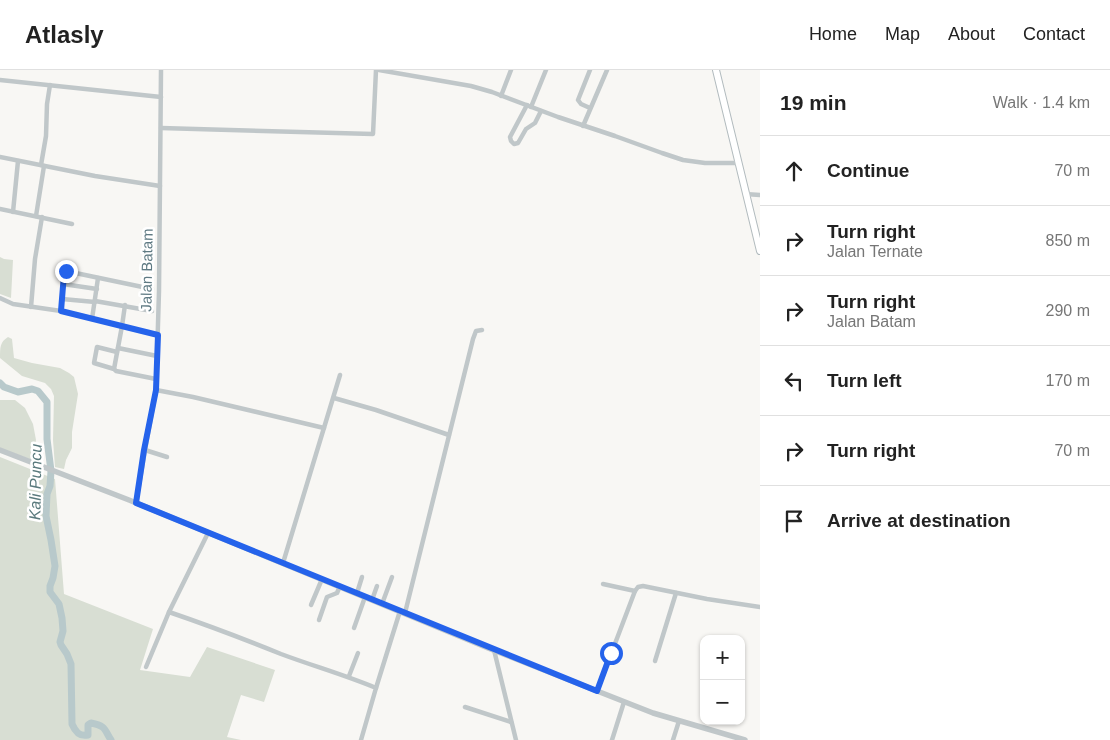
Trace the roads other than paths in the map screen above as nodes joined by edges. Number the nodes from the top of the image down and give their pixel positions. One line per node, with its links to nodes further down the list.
1 (161, 70): 11 (street, Jalan Batam)
2 (377, 70): 10 (street); 16 (street)
3 (511, 70): 10 (street)
4 (546, 70): 12 (street)
5 (590, 70): 13 (street)
6 (607, 70): 13 (street)
7 (716, 70): 19 (main road)
8 (0, 80): 9 (street)
9 (50, 85): 11 (street); 20 (street)
10 (502, 96): 12 (street)
11 (161, 97): 16 (street, Jalan Batam)
12 (529, 106): 14 (street); 14 (street)
13 (590, 108): 15 (street)
14 (541, 110): 15 (street)
15 (583, 126): 19 (street)
16 (161, 128): 21 (street, Jalan Batam)
17 (0, 157): 18 (street)
18 (18, 161): 20 (street); 25 (street)
19 (738, 163): 22 (main road)
20 (43, 166): 21 (street); 26 (street)
21 (160, 186): 44 (street, Jalan Batam)
22 (745, 194): 23 (street); 29 (main road)
23 (760, 195)
24 (0, 209): 25 (street)
25 (13, 212): 26 (street)
26 (36, 216): 27 (street)
27 (42, 218): 28 (street); 38 (street)
28 (72, 224)
29 (760, 251)
30 (98, 278): 31 (street); 32 (street); 33 (street)
31 (63, 284): 32 (street); 35 (street)
32 (97, 289): 36 (street)
33 (152, 289)
34 (0, 298): 38 (street)
35 (62, 298): 36 (street); 39 (street)
36 (95, 301): 37 (street); 41 (street)
37 (125, 305): 40 (street); 42 (street)
38 (31, 307): 39 (street)
39 (61, 311): 41 (street)
40 (152, 311)
41 (92, 319): 42 (street)
42 (122, 326): 44 (street); 45 (street)
43 (482, 330): 53 (street)
44 (158, 335): 46 (street, Jalan Batam)
45 (117, 350): 46 (street); 47 (street); 47 (street)
46 (157, 356): 49 (street, Jalan Batam)
47 (114, 369): 49 (street)
48 (340, 375): 51 (street)
49 (156, 379): 50 (street, Jalan Batam)
50 (156, 390): 52 (street); 55 (street, Jalan Batam)
51 (334, 398): 52 (street); 53 (street)
52 (324, 428): 59 (street)
53 (449, 435): 75 (street)
54 (0, 450): 57 (street)
55 (144, 450): 56 (street); 57 (street, Jalan Batam)
56 (167, 457)
57 (136, 503): 58 (street)
58 (208, 533): 59 (street); 74 (street)
59 (283, 563): 62 (street)
60 (362, 577): 67 (street)
61 (392, 577): 72 (street)
62 (322, 579): 64 (street); 71 (street)
63 (603, 584): 66 (street)
64 (340, 586): 67 (street); 76 (street)
65 (377, 586): 70 (street)
66 (635, 591): 68 (street); 84 (street)
67 (356, 593): 69 (street)
68 (676, 593): 73 (street); 80 (street)
69 (365, 597): 70 (street); 77 (street)
70 (372, 600): 72 (street)
71 (311, 604)
72 (382, 604): 75 (street)
73 (760, 607)
74 (169, 612): 81 (street); 82 (street)
75 (402, 612): 78 (street); 83 (street)
76 (319, 620)
77 (354, 628)
78 (494, 650): 84 (street); 88 (street)
79 (358, 653): 82 (street)
80 (655, 661)
81 (146, 667)
82 (349, 676): 83 (street)
83 (376, 688): 89 (street)
84 (597, 691): 85 (street)
85 (624, 702): 87 (street); 91 (street)
86 (465, 707): 88 (street)
87 (679, 721): 92 (street); 93 (street)
88 (511, 722): 90 (street)
89 (360, 740)
90 (516, 740)
91 (612, 740)
92 (673, 740)
93 (745, 740)

